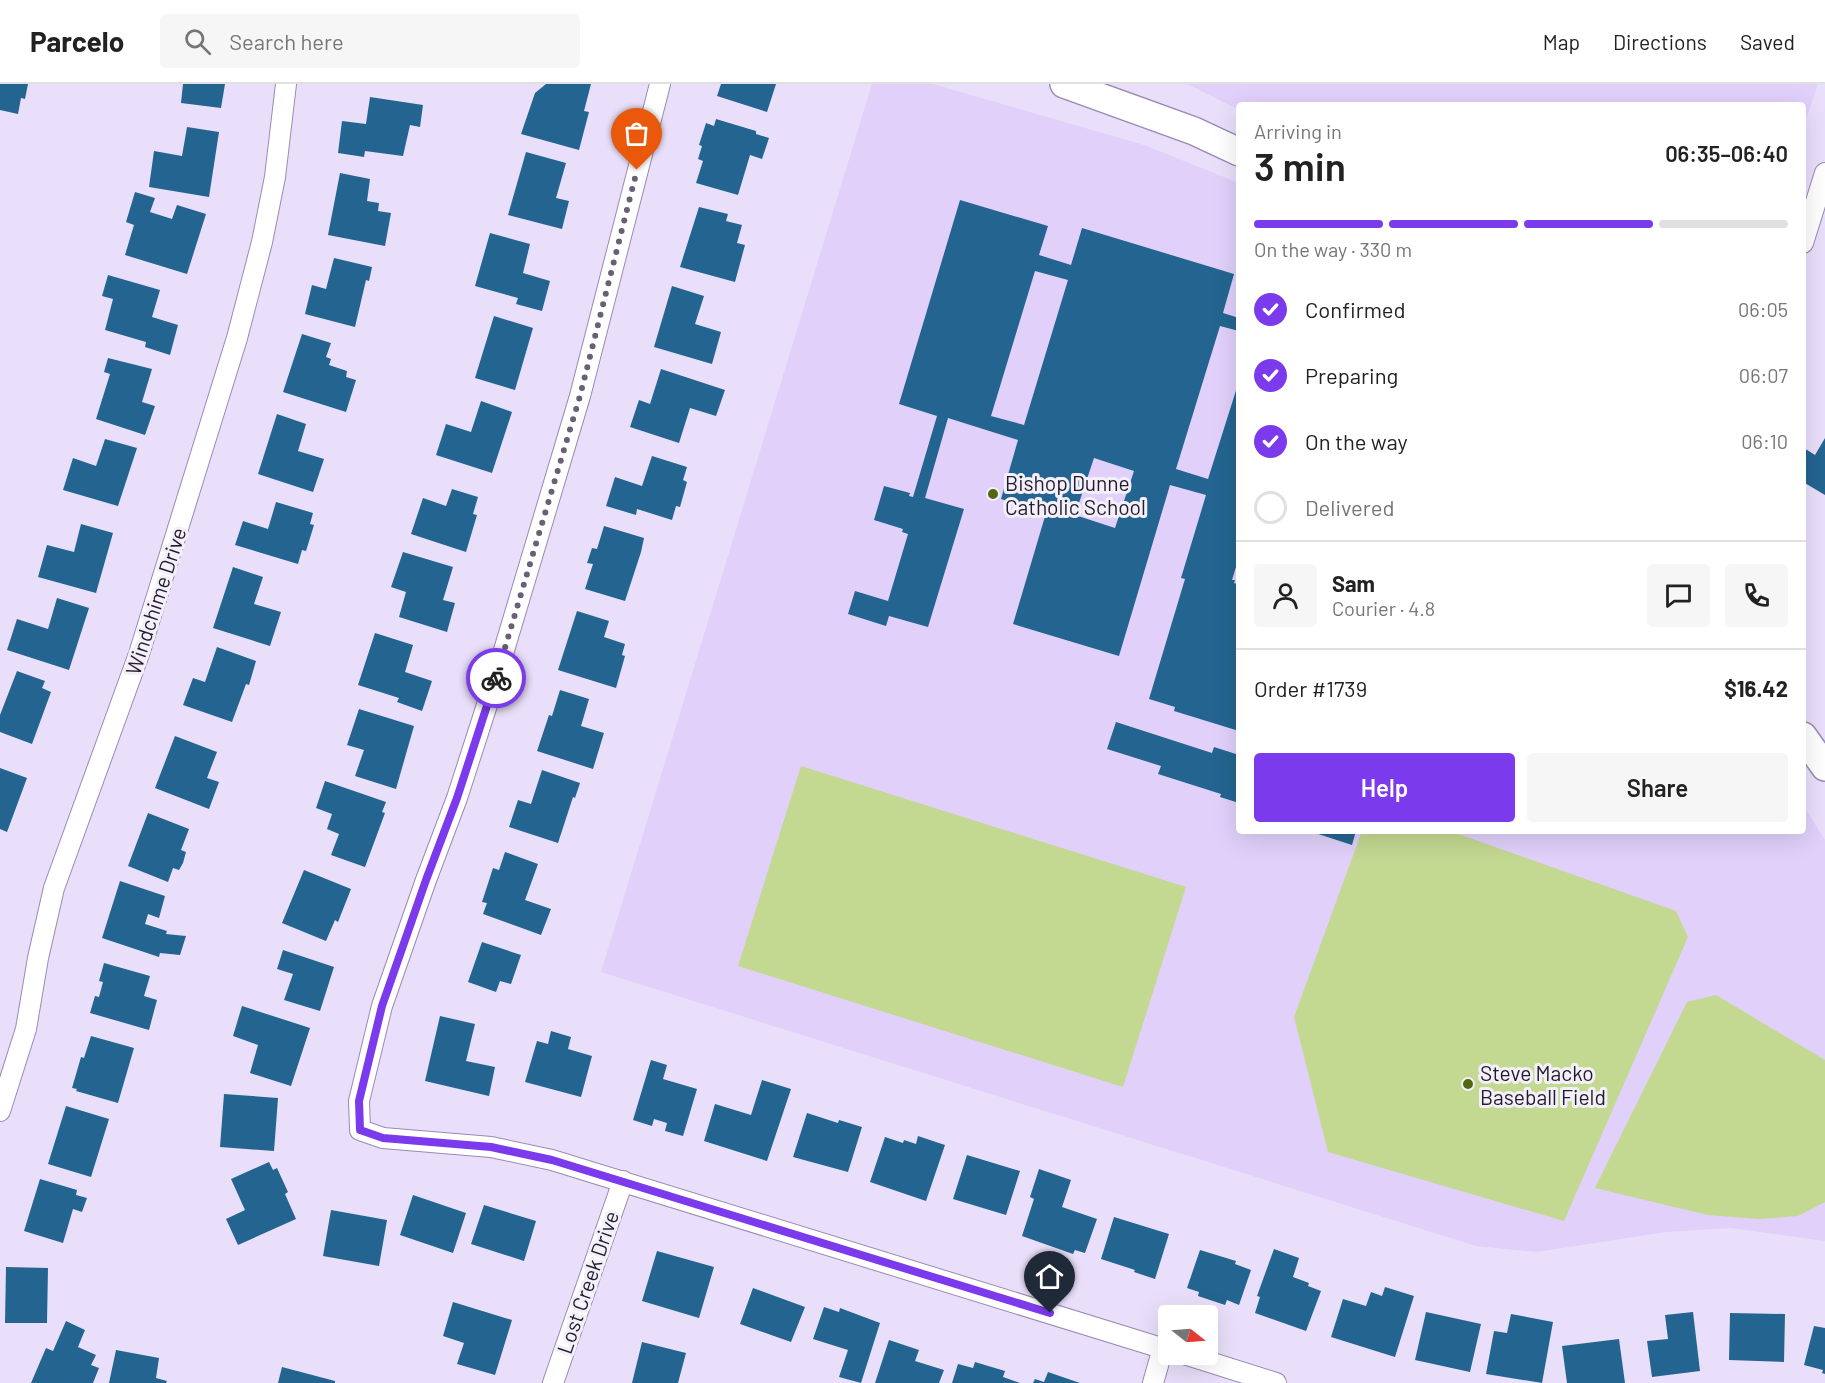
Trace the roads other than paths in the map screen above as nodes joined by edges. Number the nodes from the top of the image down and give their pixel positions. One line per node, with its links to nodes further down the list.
1 (286, 84): 9 (street, Windchime Drive)
2 (660, 84): 10 (street)
3 (1064, 84): 4 (street)
4 (1236, 151)
5 (1825, 173): 6 (street)
6 (1806, 233)
7 (1806, 740): 8 (street)
8 (1825, 767)
9 (0, 1111)
10 (623, 1181): 11 (street); 14 (street, Lost Creek Drive)
11 (1158, 1347)
12 (1160, 1365): 15 (street)
13 (1218, 1365): 16 (street)
14 (553, 1383)
15 (1153, 1383)
16 (1276, 1383)

